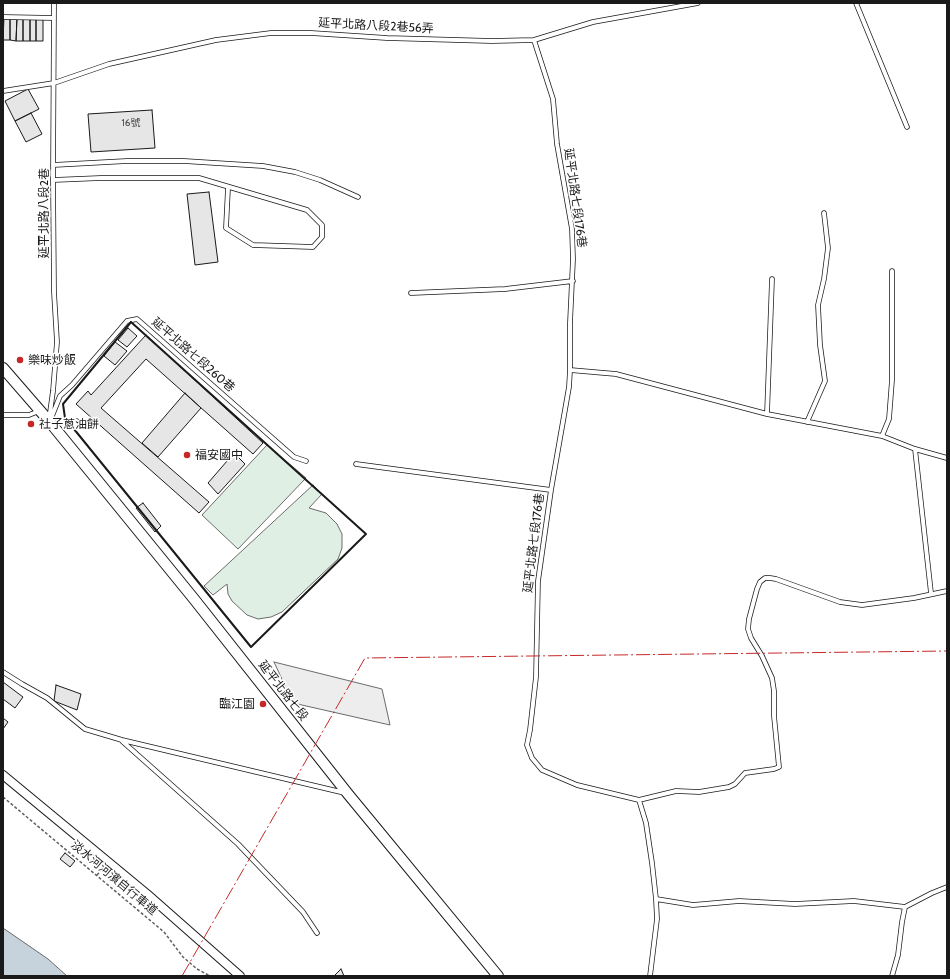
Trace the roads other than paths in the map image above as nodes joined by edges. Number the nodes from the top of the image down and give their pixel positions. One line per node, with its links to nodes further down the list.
1 (54, 3): 5 (lane, 延平北路八段2巷)
2 (698, 3): 6 (lane, 延平北路八段2巷56弄)
3 (856, 3): 9 (lane)
4 (3, 17): 5 (lane)
5 (54, 18): 7 (lane, 延平北路八段2巷)
6 (534, 40): 7 (lane, 延平北路八段2巷56弄); 17 (lane, 延平北路七段176巷)
7 (54, 83): 8 (lane, 延平北路八段2巷56弄); 10 (lane, 延平北路八段2巷)
8 (3, 91)
9 (907, 127)
10 (53, 165): 11 (lane, 延平北路八段2巷); 13 (lane)
11 (53, 180): 12 (lane); 24 (lane, 延平北路八段2巷)
12 (228, 188): 12 (lane)
13 (358, 197)
14 (824, 213): 25 (lane)
15 (892, 271): 26 (lane)
16 (772, 279): 22 (lane)
17 (573, 281): 18 (lane); 20 (lane, 延平北路七段176巷)
18 (411, 293)
19 (3, 368): 21 (street, 延平北路七段)
20 (570, 370): 22 (lane); 31 (lane, 延平北路七段176巷)
21 (40, 410): 23 (lane); 24 (street, 延平北路七段)
22 (766, 414): 25 (lane)
23 (3, 415)
24 (49, 421): 29 (lane, 延平北路七段260巷); 37 (street, 延平北路七段)
25 (807, 422): 26 (lane)
26 (882, 436): 27 (lane)
27 (914, 449): 28 (lane); 33 (lane)
28 (947, 458)
29 (306, 461)
30 (356, 464): 31 (lane)
31 (551, 490): 38 (lane, 延平北路七段176巷)
32 (947, 591): 33 (lane)
33 (931, 593): 38 (lane)
34 (3, 672): 35 (lane)
35 (122, 740): 37 (lane); 42 (lane)
36 (3, 775): 43 (street)
37 (348, 794): 44 (street, 延平北路七段)
38 (639, 800): 40 (lane)
39 (947, 887): 41 (lane)
40 (656, 898): 41 (lane); 45 (lane)
41 (905, 906): 46 (lane)
42 (318, 933)
43 (240, 976)
44 (498, 976)
45 (650, 976)
46 (892, 976)

